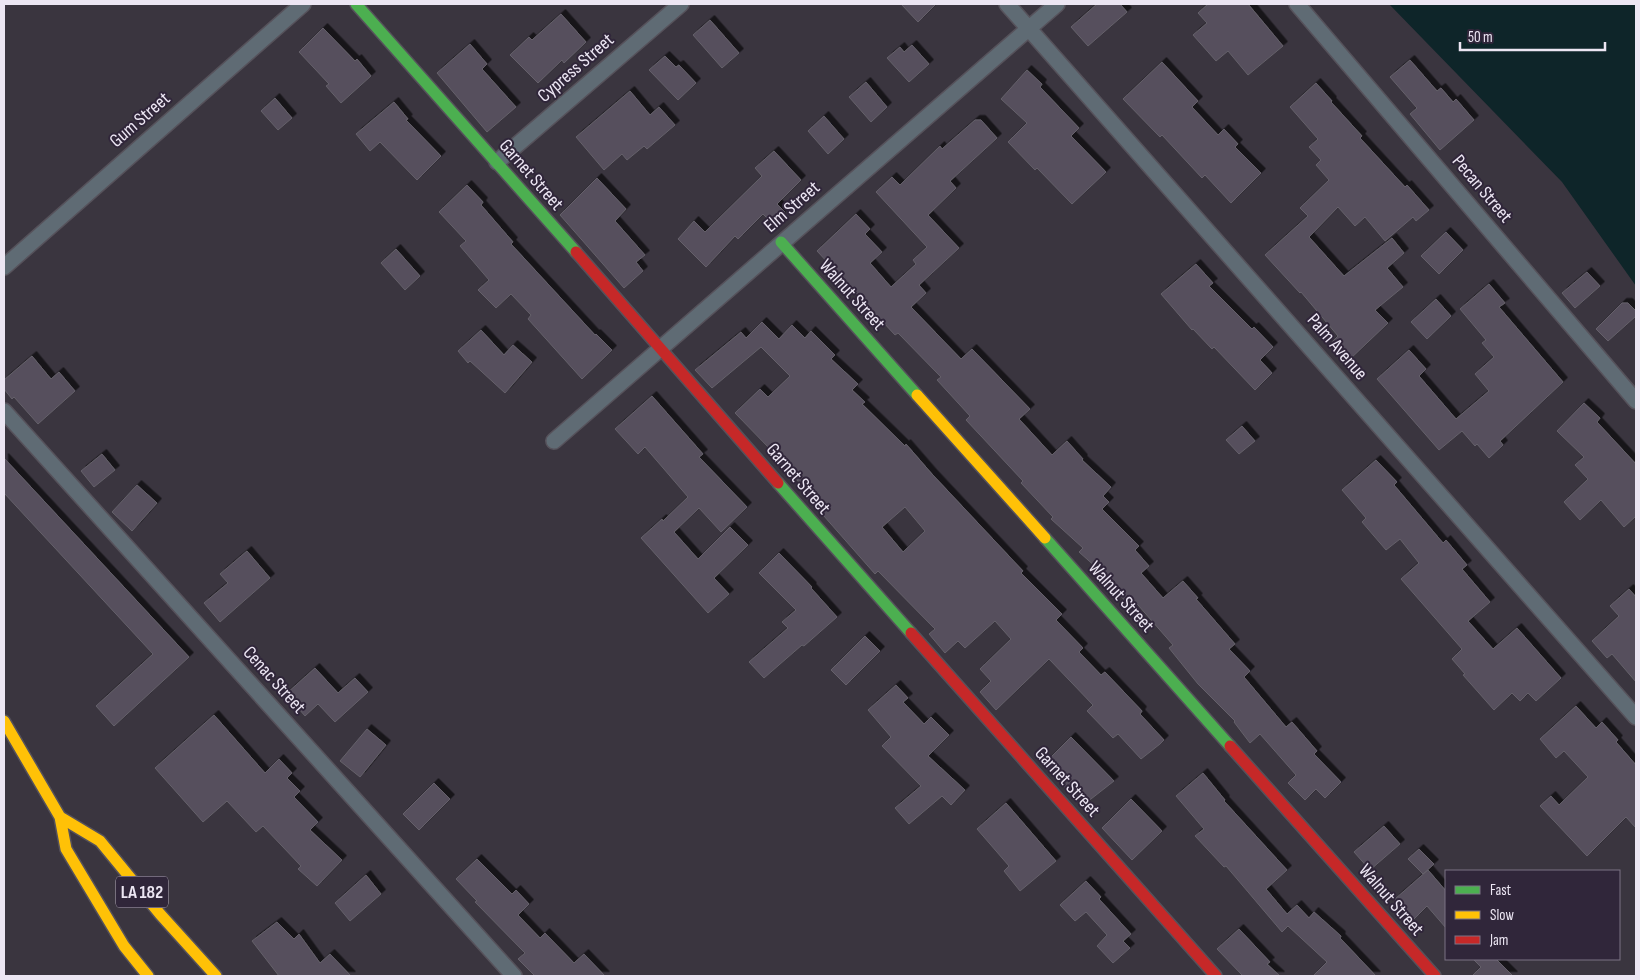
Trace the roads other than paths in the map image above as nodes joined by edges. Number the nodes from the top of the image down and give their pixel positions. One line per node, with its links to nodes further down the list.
1 (303, 4): 10 (street, Gum Street)
2 (356, 4): 8 (street, Garnet Street)
3 (681, 4): 8 (street, Cypress Street)
4 (1007, 4): 7 (street, Palm Avenue)
5 (1057, 4): 7 (street, Elm Street)
6 (1297, 4): 12 (street, Pecan Street)
7 (1029, 29): 9 (street, Elm Street); 15 (street, Palm Avenue)
8 (498, 162): 11 (street, Garnet Street)
9 (781, 242): 11 (street, Elm Street); 22 (street, Walnut Street)
10 (4, 267)
11 (660, 348): 14 (street, Elm Street); 21 (street, Garnet Street)
12 (1636, 401)
13 (4, 411): 20 (street, Cenac Street)
14 (554, 441)
15 (1636, 717)
16 (4, 721): 17 (street, LA 182)
17 (60, 817): 18 (street, LA 182); 19 (street, LA 182)
18 (148, 976)
19 (216, 976)
20 (514, 976)
21 (1216, 976)
22 (1435, 976)

